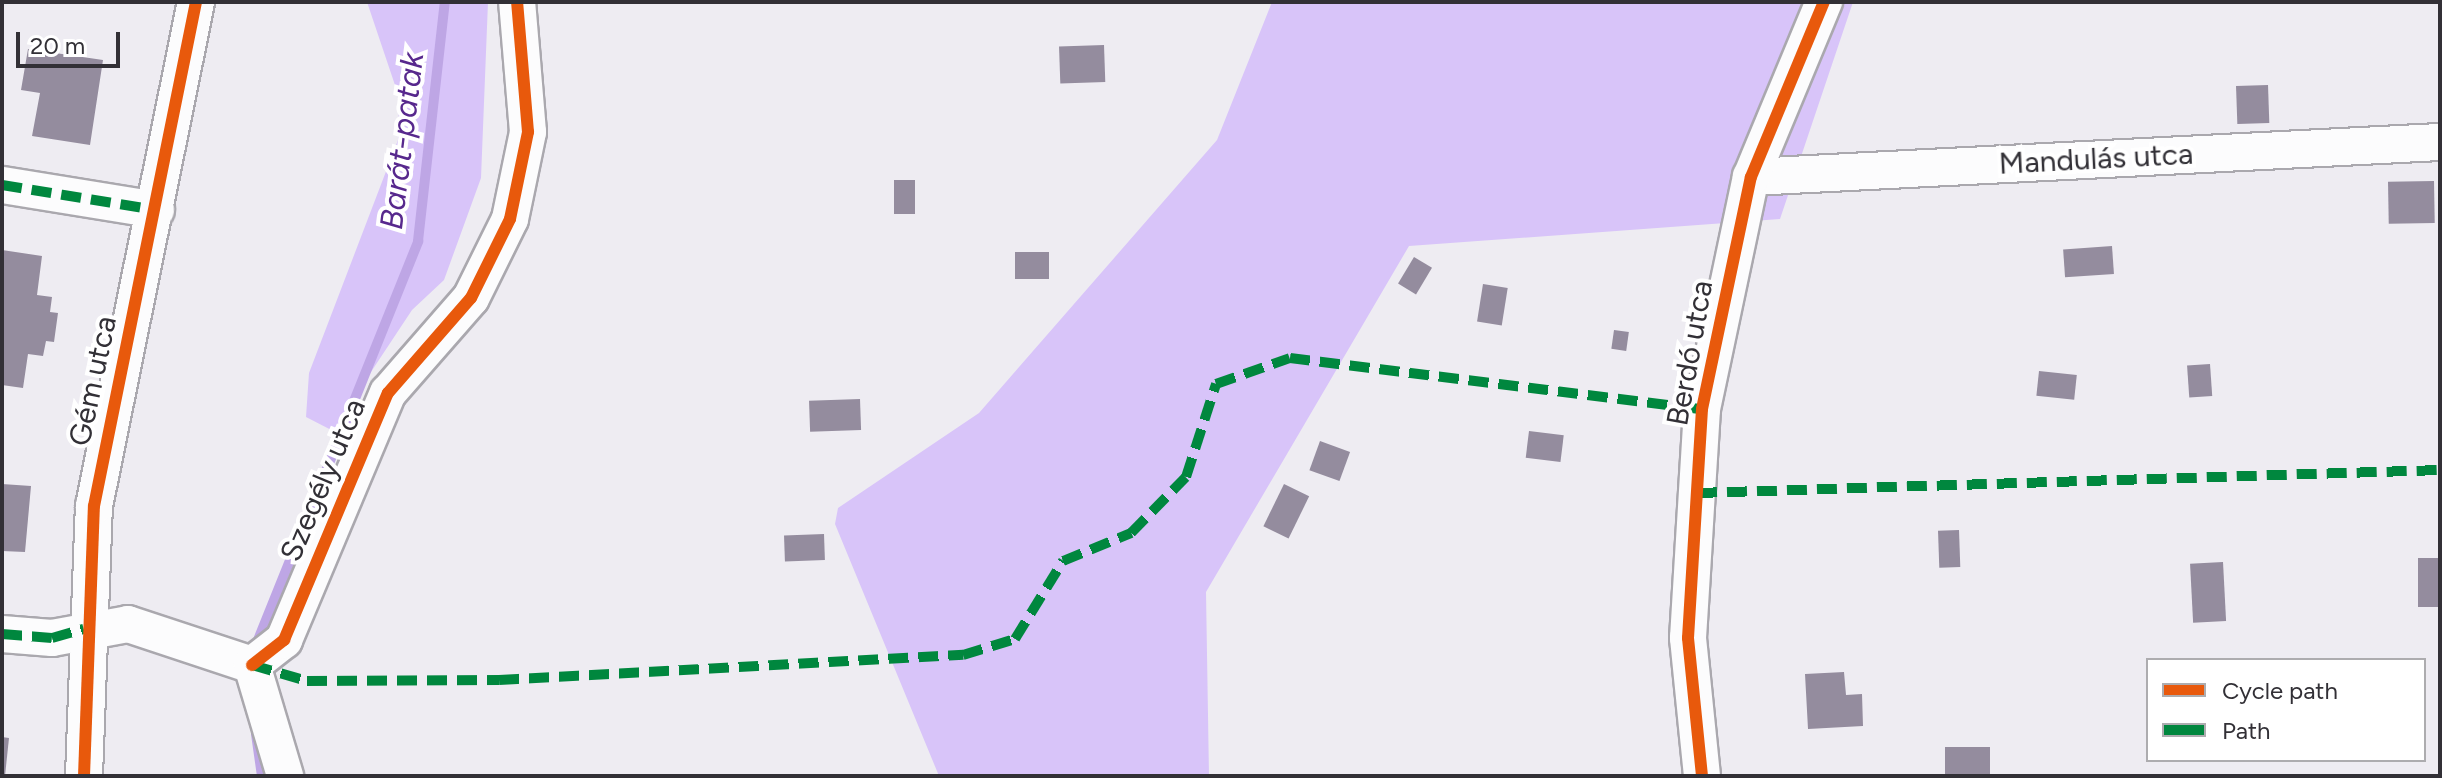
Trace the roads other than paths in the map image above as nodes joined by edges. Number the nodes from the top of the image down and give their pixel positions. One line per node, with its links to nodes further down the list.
1 (196, 2): 7 (street, Gém utca)
2 (517, 2): 10 (street, Szegély utca)
3 (1824, 2): 5 (street, Berdó utca)
4 (2440, 142): 5 (street, Mandulás utca)
5 (1751, 177): 13 (street, Berdó utca)
6 (2, 185): 7 (street)
7 (156, 210): 8 (street, Gém utca)
8 (84, 629): 9 (street); 10 (street); 11 (street, Gém utca)
9 (2, 634)
10 (252, 665): 12 (street)
11 (84, 776)
12 (285, 776)
13 (1702, 776)

